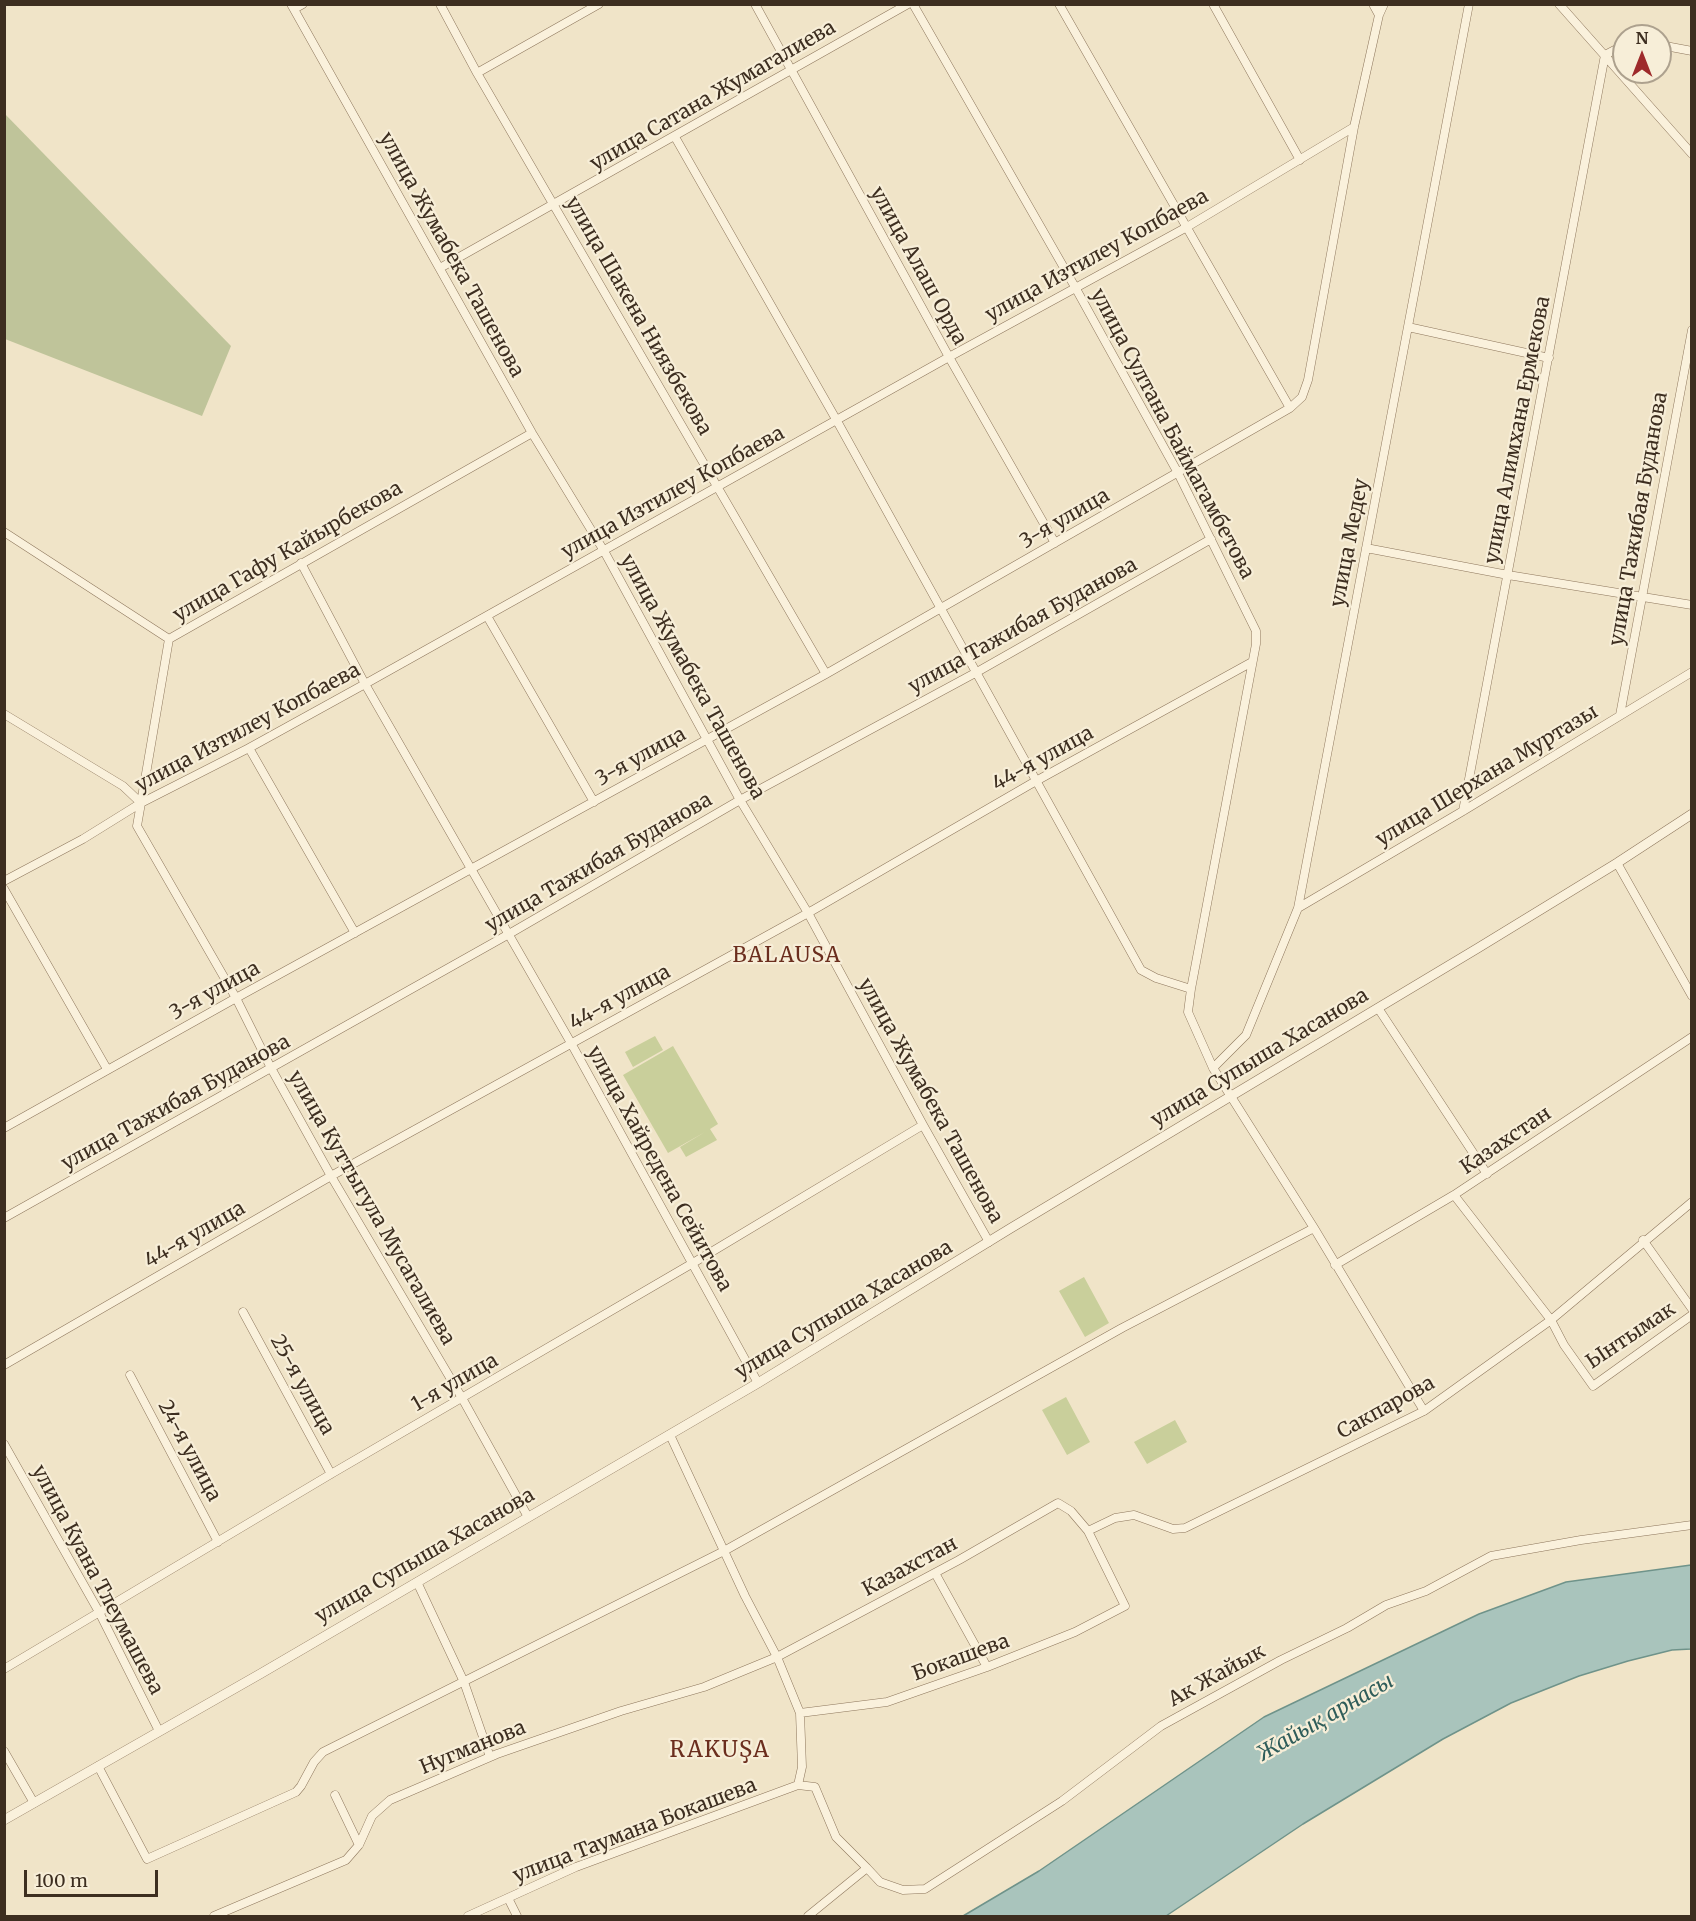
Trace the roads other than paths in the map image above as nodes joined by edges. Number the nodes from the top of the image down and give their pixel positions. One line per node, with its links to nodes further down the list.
1 (303, 4): 13 (street)
2 (440, 4): 20 (street, улица Шакена Ниязбекова)
3 (599, 4): 20 (street)
4 (755, 4): 19 (street, улица Алаш Орда)
5 (908, 4): 19 (street, улица Сатана Жумагалиева)
6 (913, 4): 28 (street, улица Султана Баймагамбетова)
7 (1059, 4): 26 (street)
8 (1213, 4): 24 (street)
9 (1373, 4): 14 (street)
10 (1384, 4): 14 (street)
11 (1469, 4): 29 (street, улица Медеу)
12 (1559, 4): 18 (street)
13 (293, 7): 27 (street, улица Жумабека Ташенова)
14 (1379, 15): 21 (street)
15 (1672, 47): 17 (street)
16 (1612, 51): 18 (street)
17 (1692, 51)
18 (1605, 55): 23 (street); 32 (street, улица Алимхана Ермекова)
19 (792, 70): 22 (street, улица Сатана Жумагалиева); 31 (street, улица Алаш Орда)
20 (477, 73): 25 (street, улица Шакена Ниязбекова)
21 (1354, 127): 24 (street, улица Изтилеу Копбаева); 33 (street)
22 (675, 137): 25 (street, улица Сатана Жумагалиева); 34 (street)
23 (1692, 154)
24 (1300, 160): 26 (street, улица Изтилеу Копбаева)
25 (554, 205): 27 (street, улица Сатана Жумагалиева); 37 (street, улица Шакена Ниязбекова)
26 (1187, 227): 28 (street, улица Изтилеу Копбаева); 33 (street)
27 (440, 268): 35 (street, улица Жумабека Ташенова)
28 (1075, 287): 31 (street, улица Изтилеу Копбаева); 36 (street, улица Султана Баймагамбетова)
29 (1408, 327): 32 (street); 41 (street, улица Медеу)
30 (1692, 330): 45 (street, улица Тажибая Буданова)
31 (949, 357): 34 (street, улица Изтилеу Копбаева); 40 (street, улица Алаш Орда)
32 (1549, 358): 44 (street, улица Алимхана Ермекова)
33 (1290, 408): 36 (street, 3-я улица)
34 (837, 421): 37 (street, улица Изтилеу Копбаева); 47 (street)
35 (532, 433): 42 (street, улица Жумабека Ташенова); 43 (street, улица Гафу Кайырбекова)
36 (1179, 473): 39 (street, улица Султана Баймагамбетова); 40 (street, 3-я улица)
37 (718, 487): 42 (street, улица Изтилеу Копбаева); 53 (street, улица Шакена Ниязбекова)
38 (4, 532): 49 (street, улица Гафу Кайырбекова)
39 (1211, 539): 50 (street, улица Султана Баймагамбетова); 51 (street, улица Тажибая Буданова)
40 (1055, 543): 47 (street, 3-я улица)
41 (1366, 548): 44 (street); 69 (street, улица Медеу)
42 (604, 550): 48 (street, улица Изтилеу Копбаева); 57 (street, улица Жумабека Ташенова)
43 (301, 563): 49 (street, улица Гафу Кайырбекова); 54 (street, улица Хайредена Сейитова)
44 (1508, 575): 45 (street); 63 (street, улица Алимхана Ермекова)
45 (1642, 597): 46 (street); 56 (street, улица Тажибая Буданова)
46 (1692, 604)
47 (942, 610): 51 (street); 53 (street, 3-я улица)
48 (487, 616): 54 (street, улица Изтилеу Копбаева); 61 (street)
49 (169, 639): 62 (street, улица Куттыгула Мусагалиева)
50 (1252, 662): 59 (street, 44-я улица); 73 (street)
51 (977, 672): 59 (street); 60 (street, улица Тажибая Буданова)
52 (1692, 672): 56 (street, улица Шерхана Муртазы)
53 (826, 674): 57 (street, 3-я улица)
54 (365, 684): 58 (street, улица Изтилеу Копбаева); 66 (street, улица Хайредена Сейитова)
55 (4, 714): 62 (street)
56 (1620, 715): 63 (street, улица Шерхана Муртазы)
57 (708, 740): 60 (street, улица Жумабека Ташенова); 61 (street, 3-я улица)
58 (249, 748): 62 (street, улица Изтилеу Копбаева); 71 (street)
59 (1036, 781): 70 (street, 44-я улица); 73 (street)
60 (740, 800): 70 (street, улица Жумабека Ташенова); 72 (street, улица Тажибая Буданова)
61 (594, 802): 66 (street, 3-я улица)
62 (141, 803): 67 (street, улица Изтилеу Копбаева); 75 (street, улица Куттыгула Мусагалиева)
63 (1463, 811): 69 (street, улица Шерхана Муртазы)
64 (1692, 814): 65 (street, улица Супыша Хасанова)
65 (1617, 863): 74 (street); 76 (street, улица Супыша Хасанова)
66 (471, 869): 71 (street, 3-я улица); 72 (street, улица Хайредена Сейитова)
67 (4, 881)
68 (4, 889): 81 (street)
69 (1298, 908): 80 (street, улица Медеу)
70 (808, 913): 78 (street, 44-я улица); 83 (street, улица Жумабека Ташенова)
71 (355, 933): 75 (street, 3-я улица)
72 (509, 934): 78 (street, улица Хайредена Сейитова); 79 (street, улица Тажибая Буданова)
73 (1191, 989): 80 (street)
74 (1692, 996)
75 (236, 998): 79 (street, улица Куттыгула Мусагалиева); 81 (street, 3-я улица)
76 (1378, 1008): 82 (street, улица Супыша Хасанова); 85 (street)
77 (1692, 1037): 85 (street, Казахстан)
78 (571, 1043): 86 (street, 44-я улица); 93 (street, улица Хайредена Сейитова)
79 (271, 1068): 86 (street, улица Куттыгула Мусагалиева); 89 (street, улица Тажибая Буданова)
80 (1213, 1068): 82 (street)
81 (107, 1069): 84 (street, 3-я улица)
82 (1231, 1096): 90 (street); 92 (street, улица Супыша Хасанова)
83 (923, 1125): 92 (street, улица Жумабека Ташенова); 93 (street, 1-я улица)
84 (4, 1128)
85 (1487, 1174): 87 (street, Казахстан)
86 (331, 1176): 99 (street, 44-я улица); 102 (street, улица Куттыгула Мусагалиева)
87 (1454, 1195): 94 (street, Казахстан); 98 (street)
88 (1692, 1202): 91 (street, Сакпарова)
89 (4, 1218)
90 (1314, 1227): 94 (street); 111 (street)
91 (1643, 1240): 95 (street); 98 (street, Сакпарова)
92 (989, 1242): 101 (street, улица Супыша Хасанова)
93 (693, 1263): 101 (street, улица Хайредена Сейитова); 102 (street, 1-я улица)
94 (1335, 1265): 103 (street)
95 (1692, 1309)
96 (243, 1312): 106 (street, 25-я улица)
97 (1692, 1315): 98 (street, Ынтымак)
98 (1551, 1320): 103 (street, Сакпарова)
99 (4, 1365)
100 (130, 1375): 110 (street, 24-я улица)
101 (758, 1383): 104 (street, улица Супыша Хасанова)
102 (462, 1398): 106 (street, 1-я улица); 107 (street, улица Куттыгула Мусагалиева)
103 (1424, 1411): 109 (street, Сакпарова)
104 (670, 1435): 107 (street, улица Супыша Хасанова); 111 (street)
105 (4, 1444): 114 (street, улица Куана Тлеумашева)
106 (331, 1474): 110 (street, 1-я улица)
107 (528, 1517): 113 (street, улица Супыша Хасанова)
108 (1692, 1524): 129 (street, Ак Жайык)
109 (1088, 1531): 112 (street, Казахстан); 116 (street, Бокашева)
110 (218, 1542): 114 (street, 1-я улица)
111 (724, 1551): 115 (street); 118 (street)
112 (935, 1573): 115 (street, Казахстан); 116 (street)
113 (417, 1582): 118 (street); 120 (street, улица Супыша Хасанова)
114 (99, 1612): 117 (street, 1-я улица); 120 (street, улица Куана Тлеумашева)
115 (777, 1657): 119 (street); 122 (street, Нугманова)
116 (987, 1667): 119 (street, Бокашева)
117 (4, 1669)
118 (464, 1682): 122 (street); 123 (street)
119 (800, 1713): 124 (street)
120 (159, 1731): 123 (street, улица Супыша Хасанова)
121 (4, 1751): 126 (street)
122 (490, 1757): 128 (street, Нугманова)
123 (98, 1766): 126 (street, улица Супыша Хасанова)
124 (798, 1785): 129 (street, Ак Жайык); 130 (street, улица Таумана Бокашева)
125 (334, 1795): 128 (street)
126 (34, 1803): 127 (street, улица Супыша Хасанова)
127 (4, 1820)
128 (358, 1845): 131 (street, Нугманова)
129 (867, 1868): 134 (street)
130 (508, 1898): 132 (street, улица Таумана Бокашева); 133 (street)
131 (214, 1917)
132 (468, 1917)
133 (518, 1917)
134 (808, 1917)

